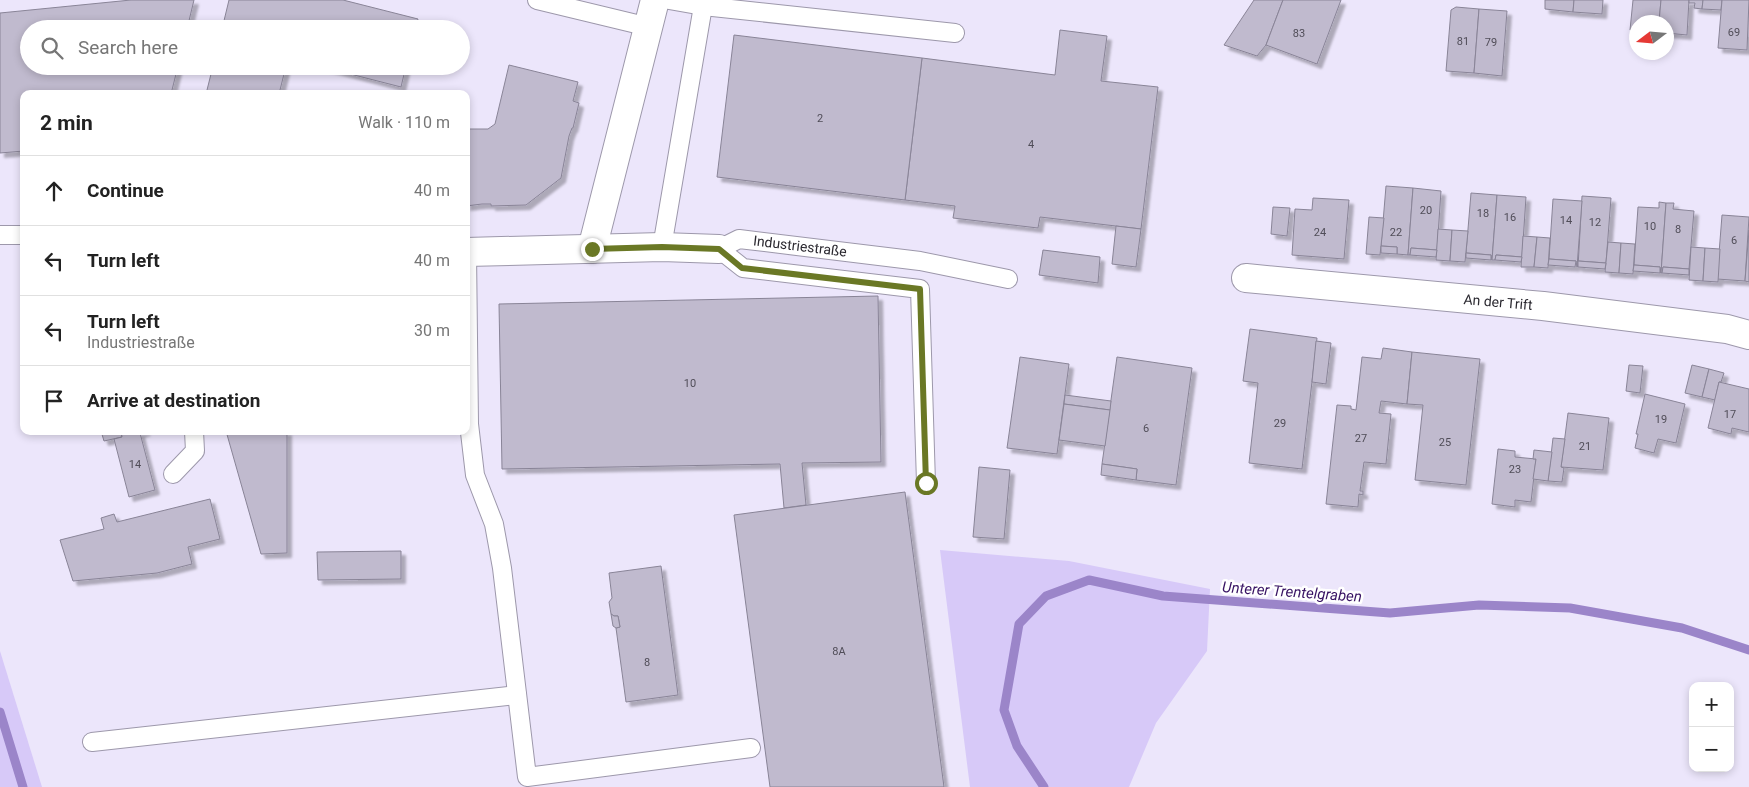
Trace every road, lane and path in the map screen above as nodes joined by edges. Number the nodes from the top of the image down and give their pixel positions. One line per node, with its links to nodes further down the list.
1 (537, 0): 5 (lane)
2 (655, 0): 5 (street)
3 (669, 0): 4 (lane)
4 (703, 6): 6 (lane); 9 (lane)
5 (649, 28): 10 (street)
6 (955, 34)
7 (0, 235): 8 (lane)
8 (20, 235)
9 (662, 247): 10 (street, Industriestraße); 11 (street, Industriestraße)
10 (592, 249): 12 (street, Industriestraße)
11 (719, 249): 14 (lane, Industriestraße); 19 (lane)
12 (470, 252)
13 (1246, 278): 15 (street, An der Trift)
14 (1008, 279)
15 (1749, 335)
16 (470, 432): 20 (lane)
17 (194, 435): 18 (lane)
18 (173, 474)
19 (926, 483)
20 (516, 696): 21 (lane); 22 (lane)
21 (92, 742)
22 (751, 748)

